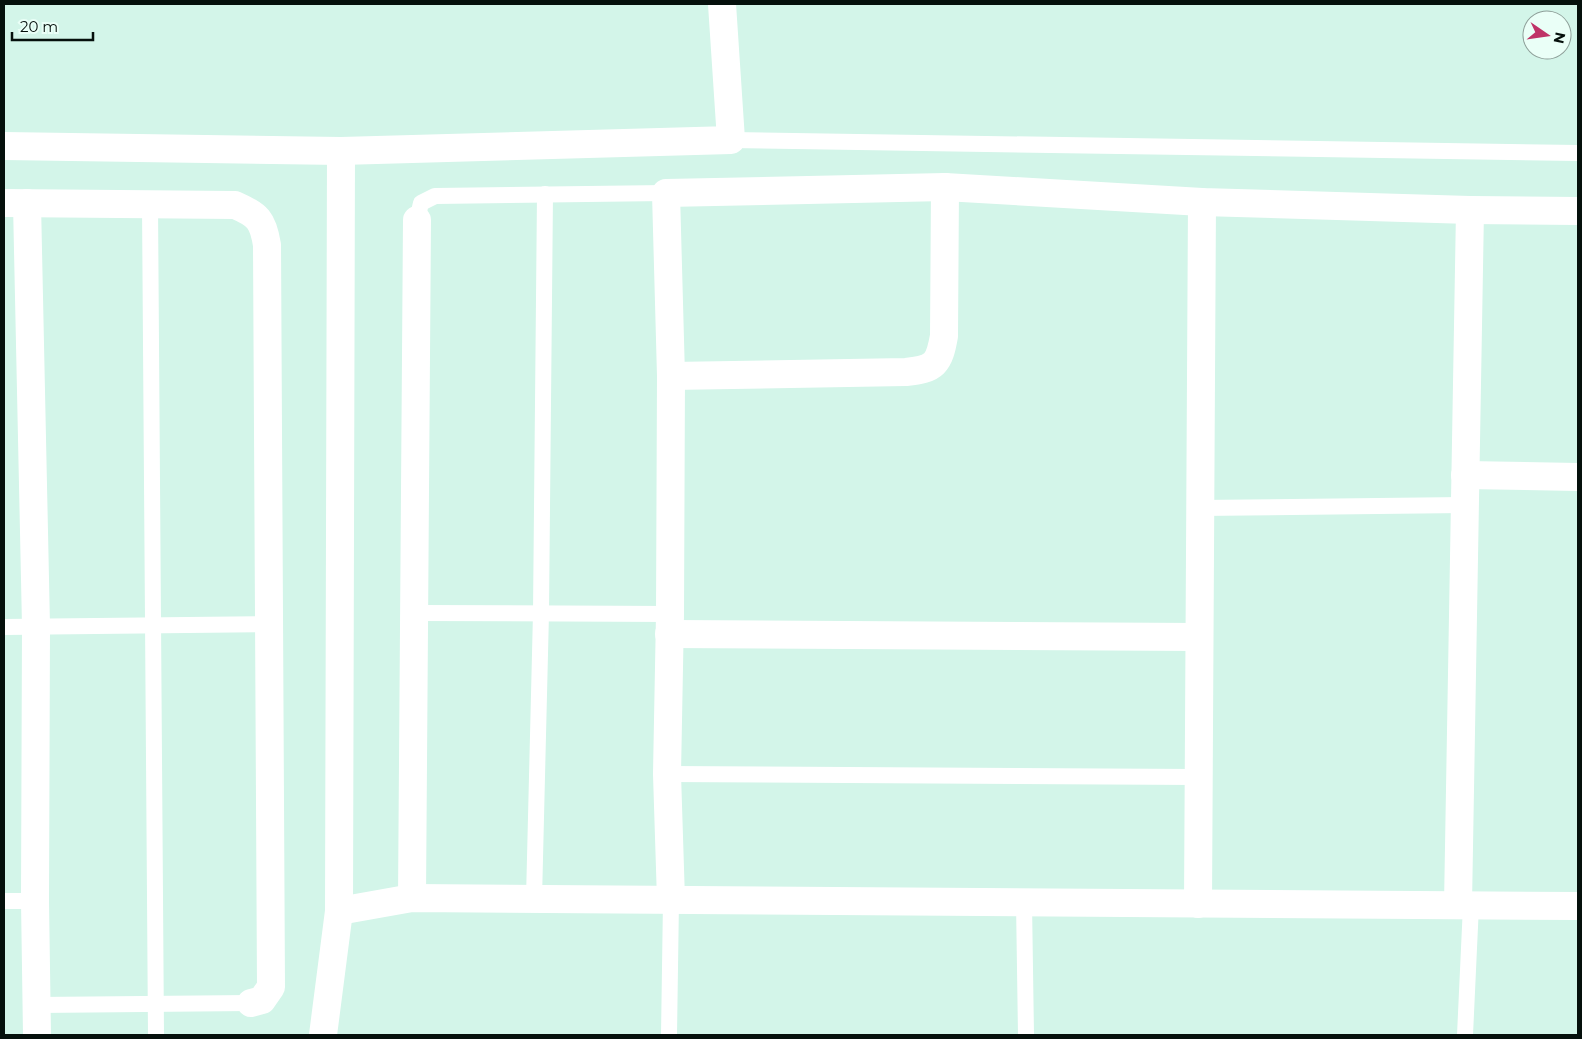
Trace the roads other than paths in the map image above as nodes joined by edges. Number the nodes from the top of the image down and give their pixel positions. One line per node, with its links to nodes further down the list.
1 (722, 4): 2 (street)
2 (731, 140): 4 (street); 5 (lane)
3 (4, 146): 4 (street)
4 (341, 151): 39 (street)
5 (1578, 153)
6 (945, 187): 7 (street); 9 (street); 15 (street)
7 (666, 193): 8 (lane); 15 (street)
8 (545, 194): 14 (lane); 21 (lane)
9 (1202, 202): 12 (street); 19 (street)
10 (16, 203): 11 (street); 26 (street)
11 (150, 205): 22 (street); 24 (lane)
12 (1470, 210): 13 (street); 16 (street)
13 (1578, 211)
14 (417, 220): 20 (street)
15 (671, 376): 23 (street)
16 (1465, 474): 17 (street); 18 (street)
17 (1578, 477)
18 (1464, 505): 19 (lane); 37 (street)
19 (1199, 508): 27 (street)
20 (414, 613): 21 (lane); 30 (street)
21 (541, 613): 23 (lane); 31 (lane)
22 (270, 624): 24 (lane); 40 (street)
23 (670, 624): 27 (street); 28 (street)
24 (153, 625): 26 (lane); 41 (lane)
25 (4, 626): 26 (lane)
26 (36, 626): 34 (street)
27 (1198, 637): 29 (street)
28 (667, 774): 29 (lane); 32 (street)
29 (1197, 777): 36 (street)
30 (412, 898): 31 (street); 39 (street)
31 (534, 899): 32 (street)
32 (671, 900): 35 (street); 46 (lane)
33 (4, 901): 34 (lane)
34 (35, 901): 42 (street)
35 (1024, 902): 36 (street); 47 (lane)
36 (1198, 904): 37 (street)
37 (1464, 905): 38 (street); 48 (lane)
38 (1578, 906)
39 (339, 911): 45 (street)
40 (251, 1003): 41 (lane)
41 (156, 1004): 42 (lane); 44 (lane)
42 (36, 1005): 43 (street)
43 (37, 1035)
44 (156, 1035)
45 (323, 1035)
46 (669, 1035)
47 (1026, 1035)
48 (1465, 1035)

